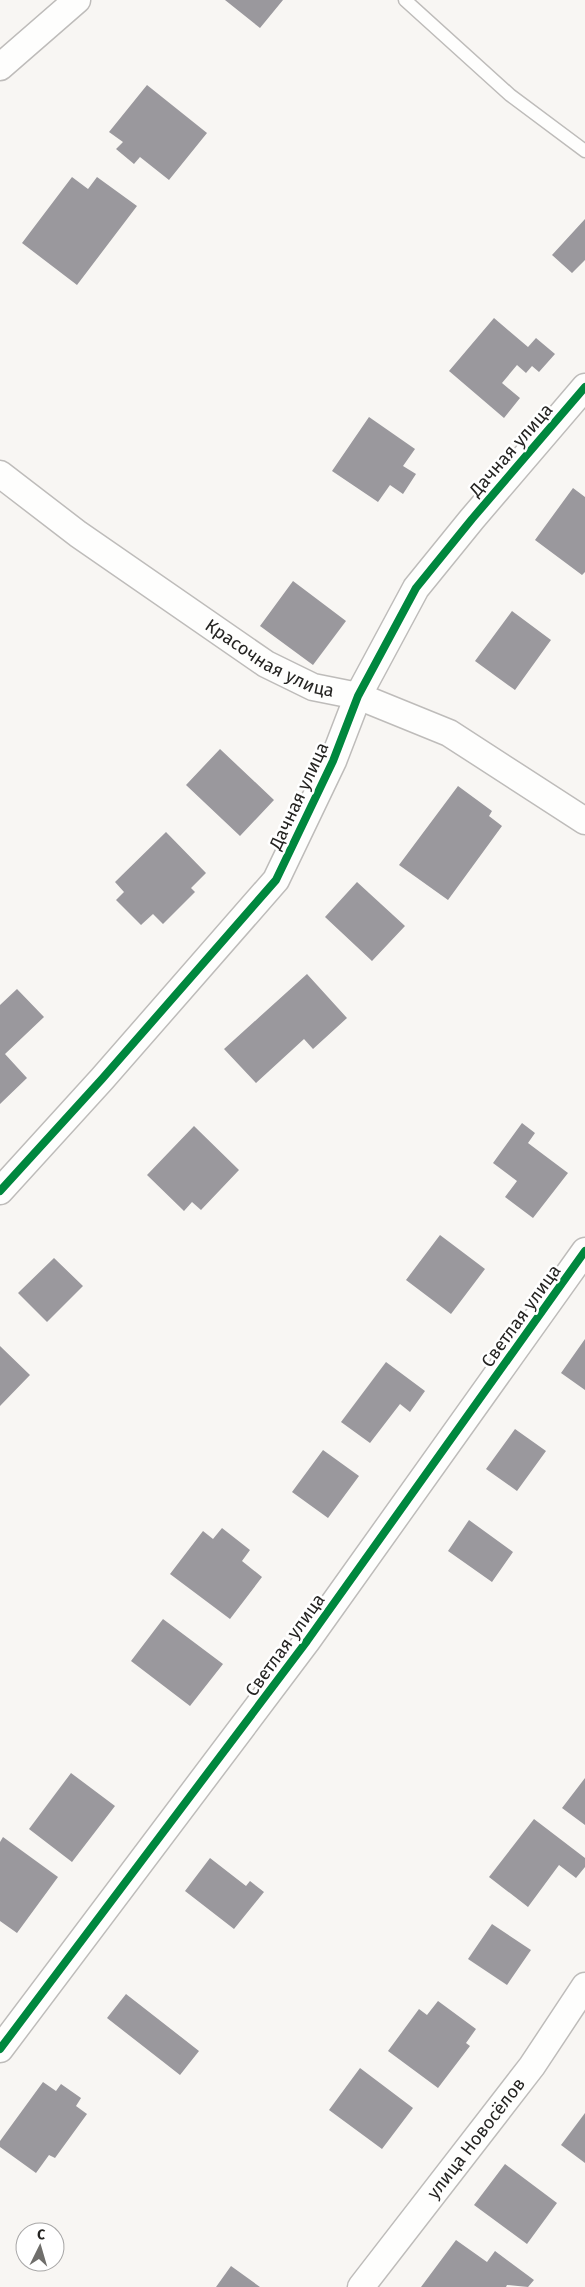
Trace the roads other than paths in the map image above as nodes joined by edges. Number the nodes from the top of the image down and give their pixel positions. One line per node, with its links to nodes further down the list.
1 (77, 0): 3 (street)
2 (405, 0): 4 (lane)
3 (0, 67)
4 (585, 151)
5 (585, 387): 7 (street, Дачная улица)
6 (0, 474): 7 (street, Красочная улица)
7 (358, 696): 8 (street, Красочная улица); 9 (street, Дачная улица)
8 (585, 821)
9 (0, 1191)
10 (585, 1251): 12 (street, Светлая улица)
11 (585, 1986): 13 (street, улица Новосёлов)
12 (0, 2049)
13 (361, 2287)

